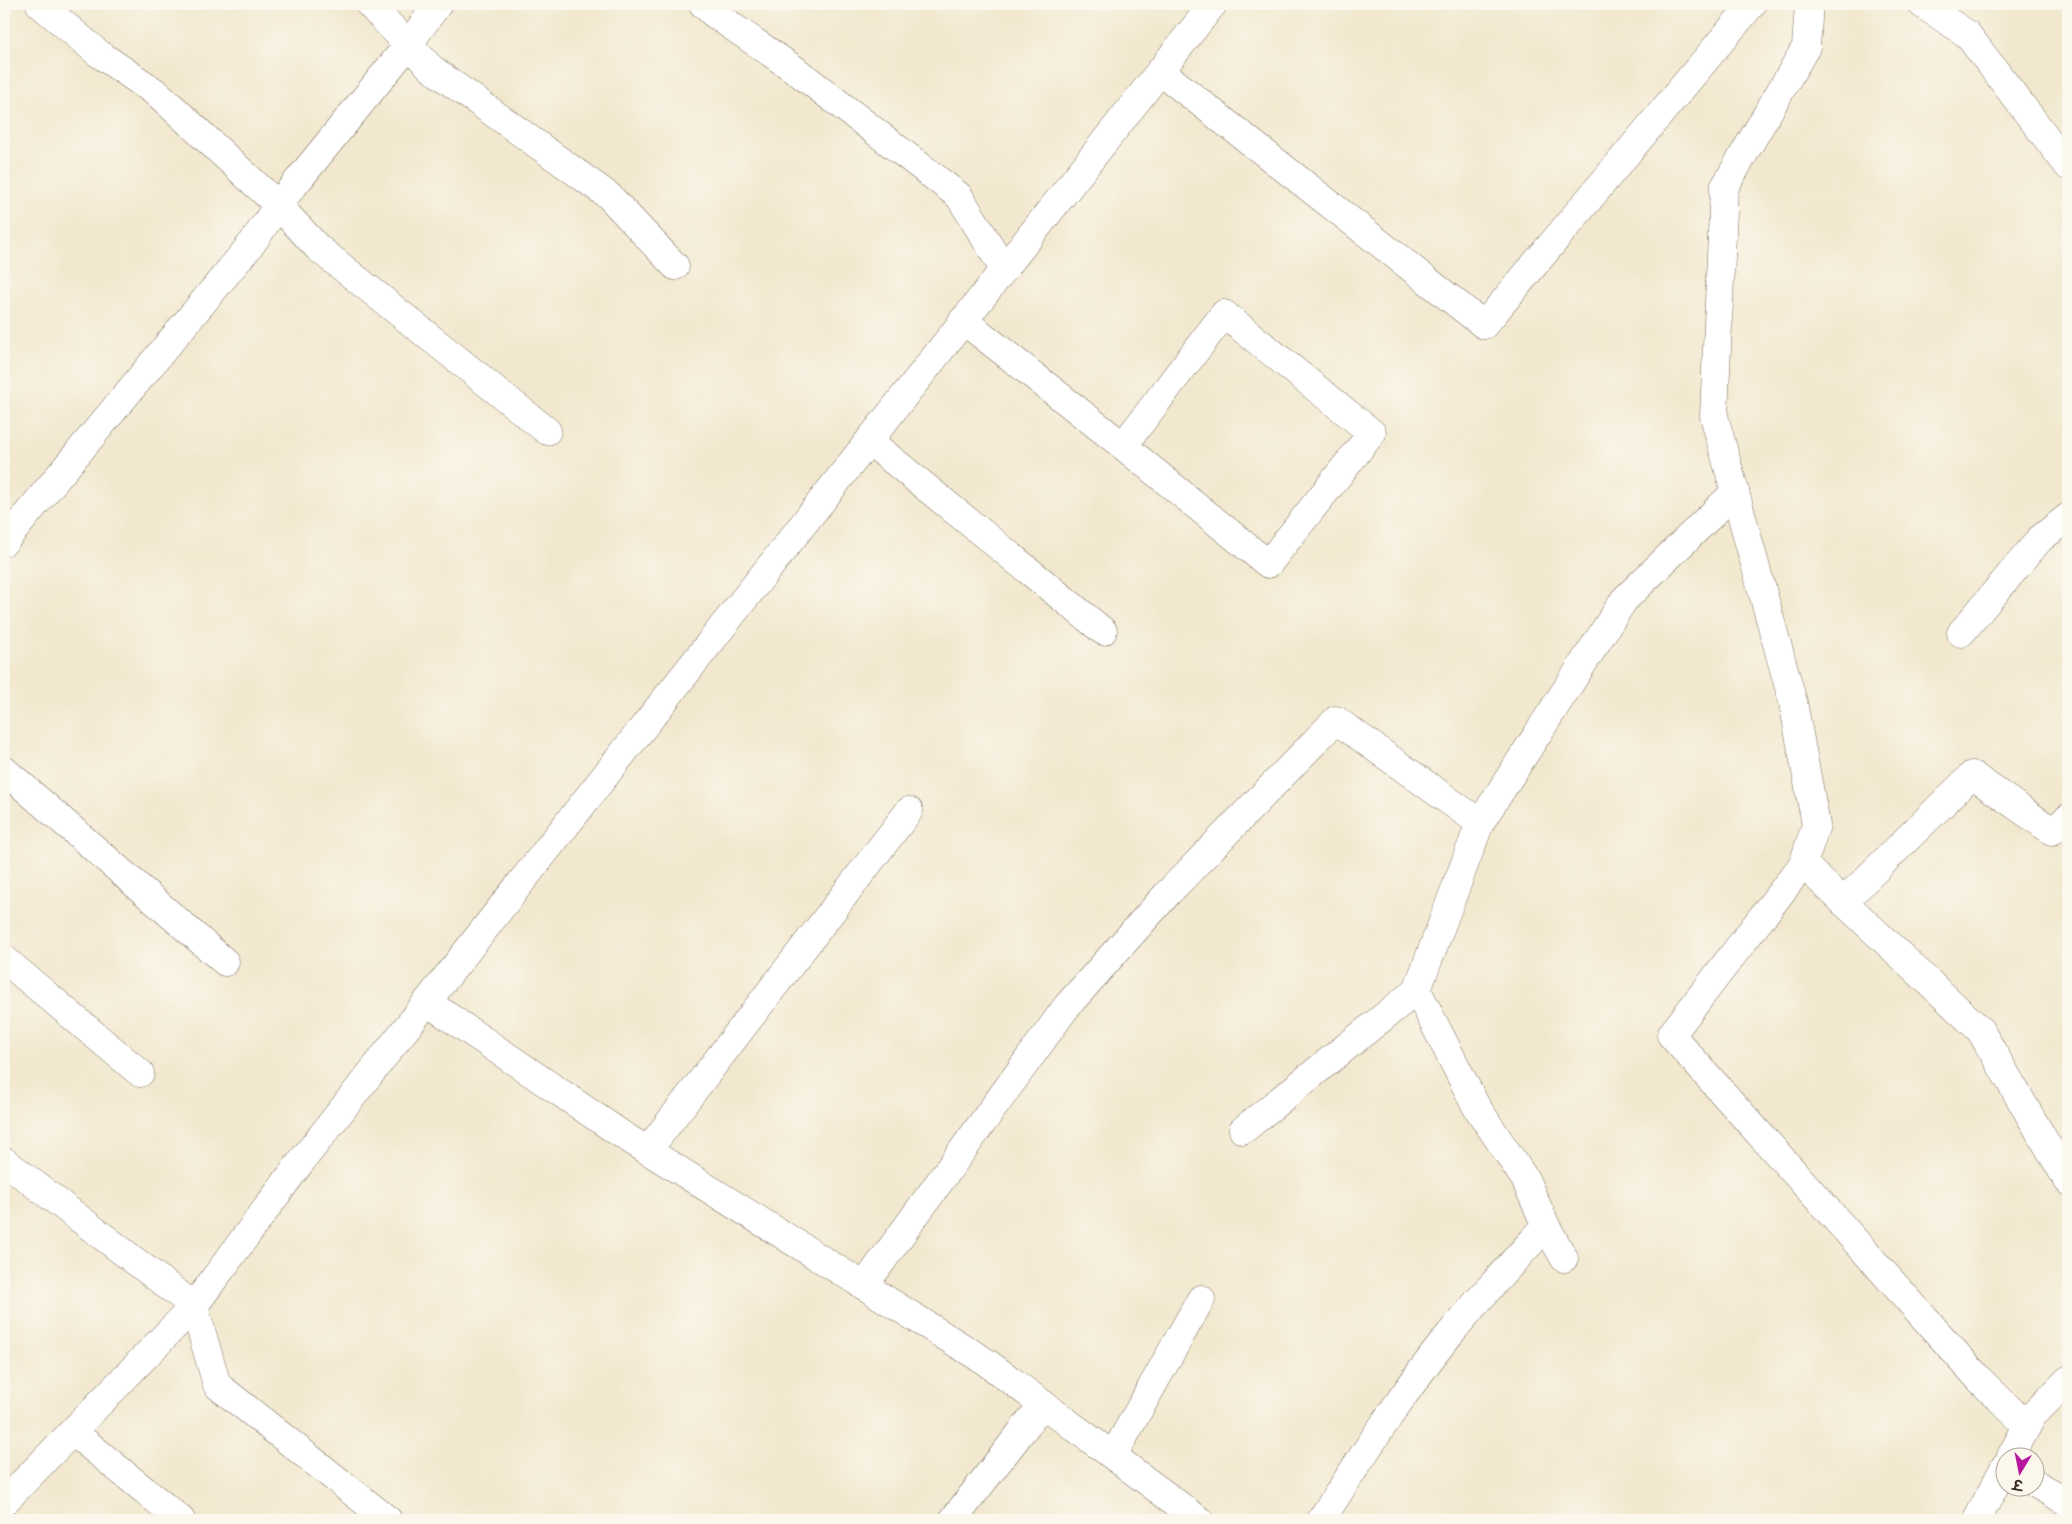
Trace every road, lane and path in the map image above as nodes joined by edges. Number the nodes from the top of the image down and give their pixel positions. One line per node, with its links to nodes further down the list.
1 (40, 4): 12 (street)
2 (369, 4): 9 (street)
3 (438, 4): 9 (street)
4 (703, 4): 14 (street)
5 (1213, 4): 10 (street)
6 (1752, 4): 10 (street)
7 (1809, 4): 19 (street)
8 (1922, 4): 11 (street)
9 (408, 44): 12 (street); 13 (street)
10 (1160, 71): 14 (street)
11 (2068, 166)
12 (278, 205): 16 (street); 21 (street)
13 (675, 266)
14 (1004, 269): 15 (street)
15 (963, 320): 17 (street); 18 (street)
16 (547, 431)
17 (869, 441): 22 (street); 33 (street)
18 (1124, 446): 18 (street)
19 (1735, 492): 27 (street); 28 (street)
20 (2068, 517): 23 (street)
21 (4, 542)
22 (1103, 631)
23 (1961, 633)
24 (4, 770): 31 (street)
25 (909, 811): 36 (street)
26 (2068, 818): 29 (street)
27 (1480, 823): 32 (street); 41 (street)
28 (1802, 864): 29 (street); 46 (street)
29 (1843, 902): 38 (street)
30 (4, 959): 34 (street)
31 (225, 962)
32 (1417, 990): 35 (street); 39 (street)
33 (427, 1002): 36 (street); 43 (street)
34 (140, 1073)
35 (1243, 1130)
36 (648, 1150): 41 (street)
37 (4, 1161): 43 (street)
38 (2068, 1181)
39 (1546, 1226): 40 (street); 58 (street)
40 (1564, 1258)
41 (864, 1286): 45 (street)
42 (1201, 1298): 49 (street)
43 (194, 1306): 47 (street); 55 (street)
44 (2068, 1380): 46 (street)
45 (1043, 1404): 49 (street); 56 (street)
46 (2027, 1426): 48 (street)
47 (73, 1432): 52 (street); 54 (street)
48 (2016, 1446)
49 (1113, 1456): 57 (street)
50 (1994, 1487): 59 (street)
51 (2044, 1489): 53 (street)
52 (4, 1502)
53 (2068, 1502)
54 (181, 1520)
55 (388, 1520)
56 (953, 1520)
57 (1200, 1520)
58 (1321, 1520)
59 (1980, 1520)

